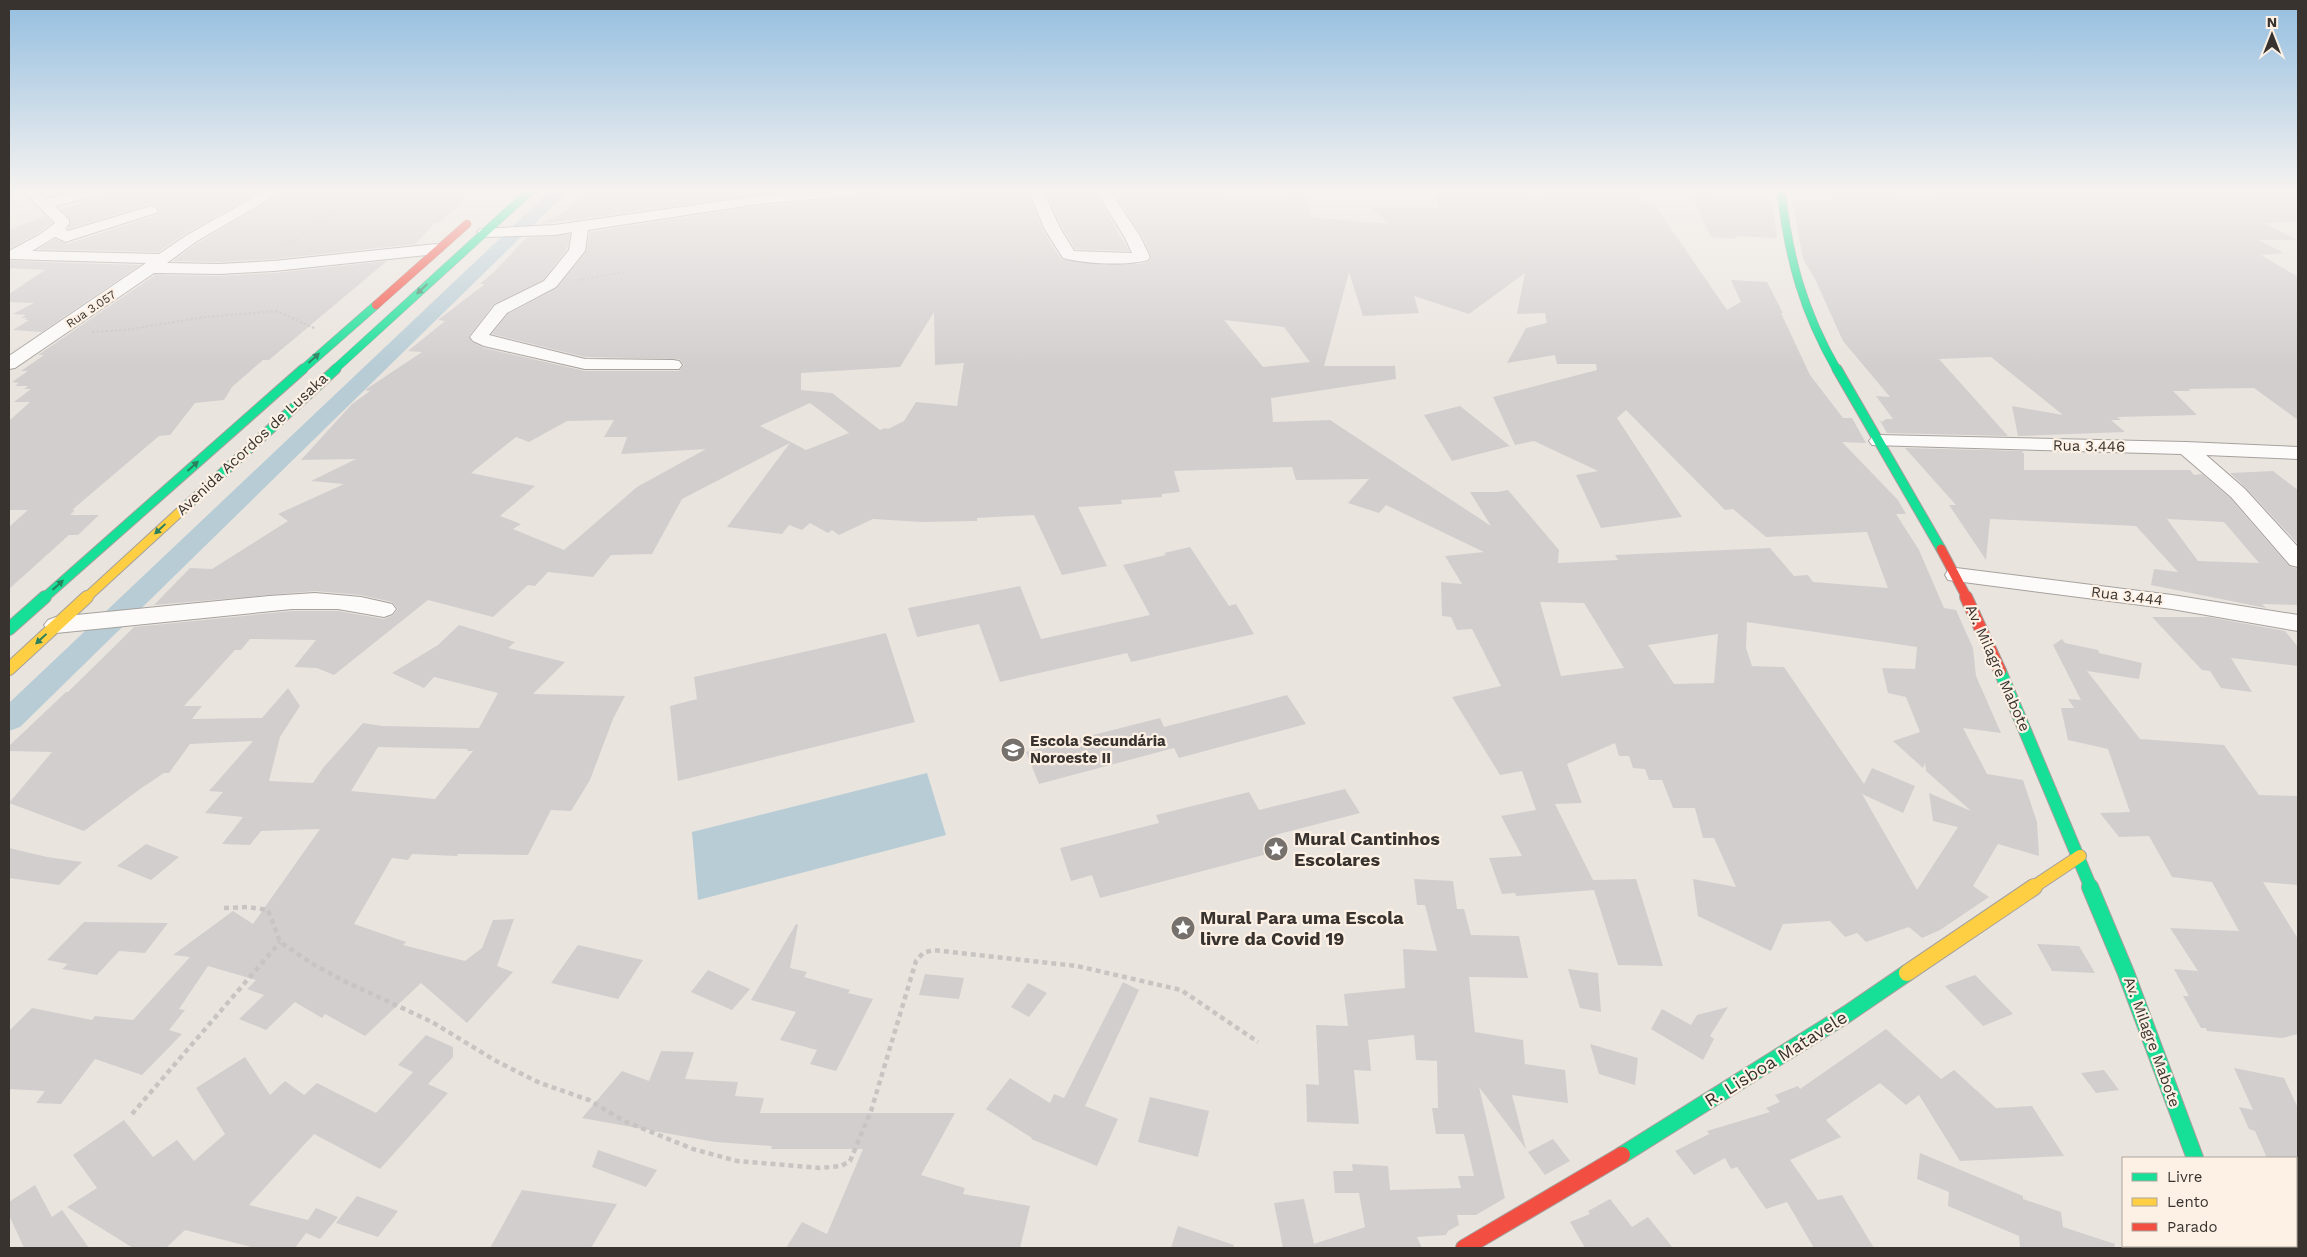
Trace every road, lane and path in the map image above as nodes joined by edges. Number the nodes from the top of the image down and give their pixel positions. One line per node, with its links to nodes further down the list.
1 (436, 249): 27 (street, Avenida Acordos de Lusaka, one-way to 1)
2 (22, 250): 11 (street)
3 (175, 250): 11 (street, Rua 3.057)
4 (283, 250): 12 (path)
5 (428, 250): 12 (street)
6 (466, 250): 26 (street, Avenida Acordos de Lusaka, one-way to 26)
7 (577, 250): 14 (street)
8 (1066, 250): 9 (street)
9 (1139, 250)
10 (1789, 250): 19 (street, Av. Milagre Mabote)
11 (155, 264): 12 (street); 16 (street, Rua 3.057)
12 (274, 266)
13 (625, 272): 14 (path)
14 (550, 284): 18 (street)
15 (317, 329): 16 (path)
16 (53, 334): 17 (street, Rua 3.057)
17 (9, 364)
18 (674, 365)
19 (1879, 441): 20 (street, Rua 3.446); 23 (street, Av. Milagre Mabote)
20 (2186, 448): 21 (street, Rua 3.446); 22 (street)
21 (2298, 453)
22 (2298, 560)
23 (1956, 574): 25 (street, Rua 3.444); 29 (street, Av. Milagre Mabote)
24 (384, 609): 26 (street)
25 (2298, 623)
26 (56, 625): 28 (street, Avenida Acordos de Lusaka, one-way to 28)
27 (9, 629)
28 (9, 669)
29 (2080, 856): 34 (street, Av. Milagre Mabote); 35 (street, R. Lisboa Matavele)
30 (224, 908): 31 (path)
31 (280, 942): 32 (path); 33 (path)
32 (1258, 1042)
33 (132, 1114)
34 (2195, 1157)
35 (1464, 1248)

